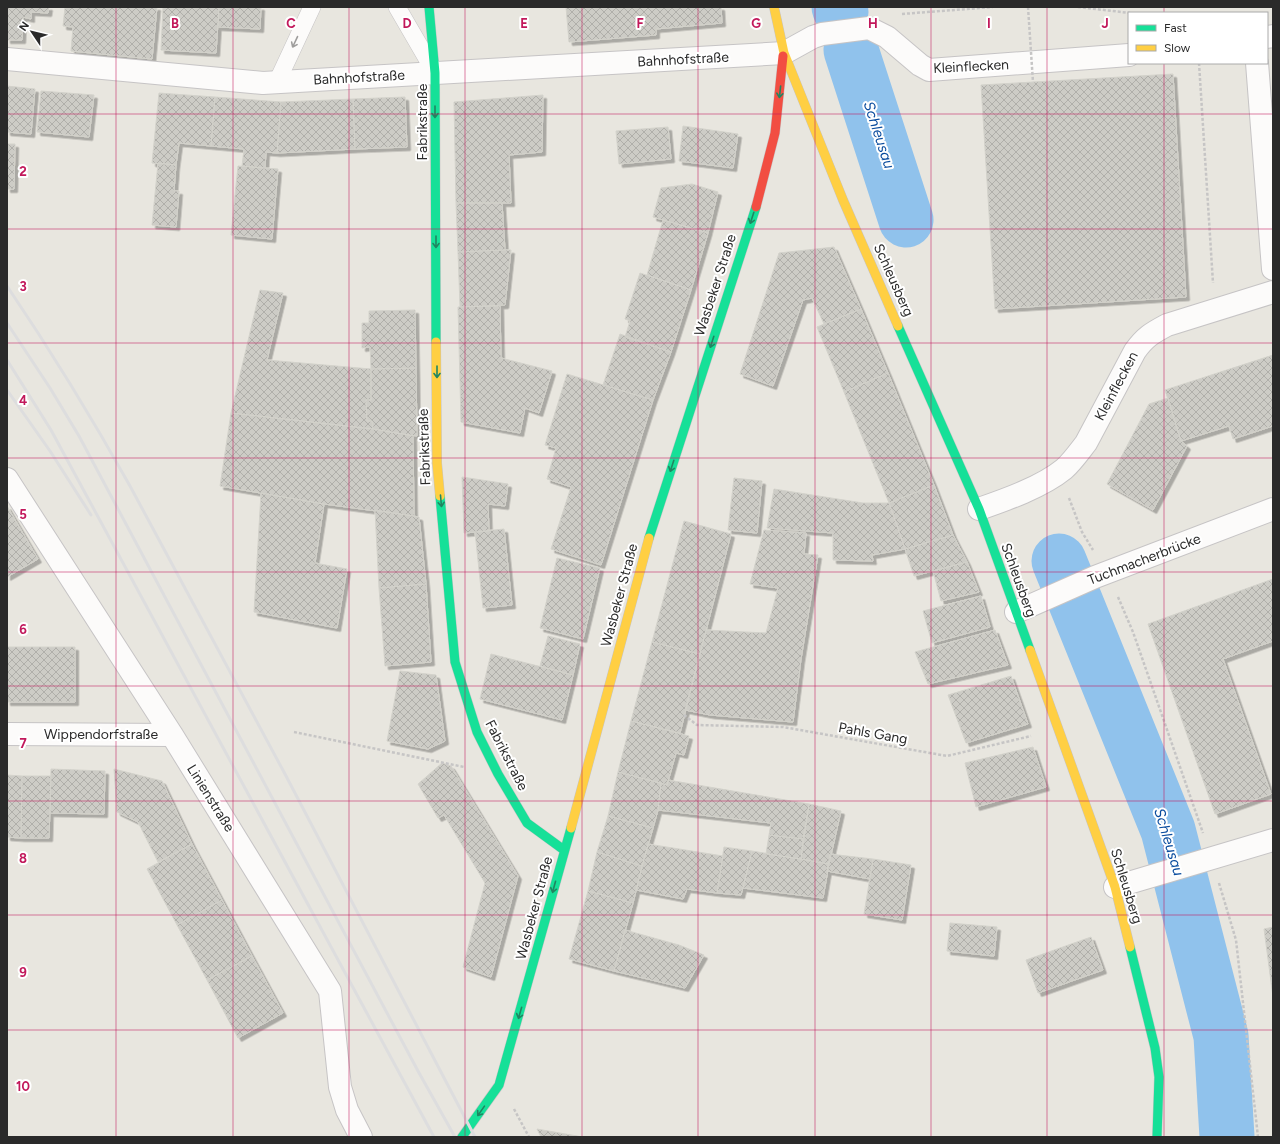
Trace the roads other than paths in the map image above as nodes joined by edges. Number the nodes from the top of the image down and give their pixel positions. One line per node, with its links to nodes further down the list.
1 (312, 7): 10 (lane, one-way to 10)
2 (397, 7): 9 (lane)
3 (429, 7): 9 (street, Fabrikstraße)
4 (774, 7): 5 (street)
5 (784, 53): 6 (street, Kleinflecken); 9 (street, Bahnhofstraße); 14 (street, Schleusberg); 20 (street, Wasbeker Straße, one-way to 20)
6 (1128, 55)
7 (7, 59): 10 (street, Bahnhofstraße)
8 (1257, 64): 11 (street)
9 (435, 73): 10 (street, Bahnhofstraße); 20 (street, Fabrikstraße, one-way to 20)
10 (277, 82)
11 (1273, 268)
12 (1273, 292): 14 (street, Kleinflecken)
13 (7, 479): 18 (street, Linienstraße)
14 (979, 509): 16 (street, Schleusberg)
15 (1273, 509): 16 (street, Tuchmacherbrücke)
16 (1016, 612): 21 (street, Schleusberg)
17 (7, 734): 18 (street, Wippendorfstraße)
18 (172, 735): 22 (street, Linienstraße)
19 (1273, 840): 21 (street)
20 (564, 850): 23 (street, Wasbeker Straße, one-way to 23)
21 (1115, 887): 24 (street, Schleusberg)
22 (361, 1137)
23 (462, 1137)
24 (1157, 1137)

